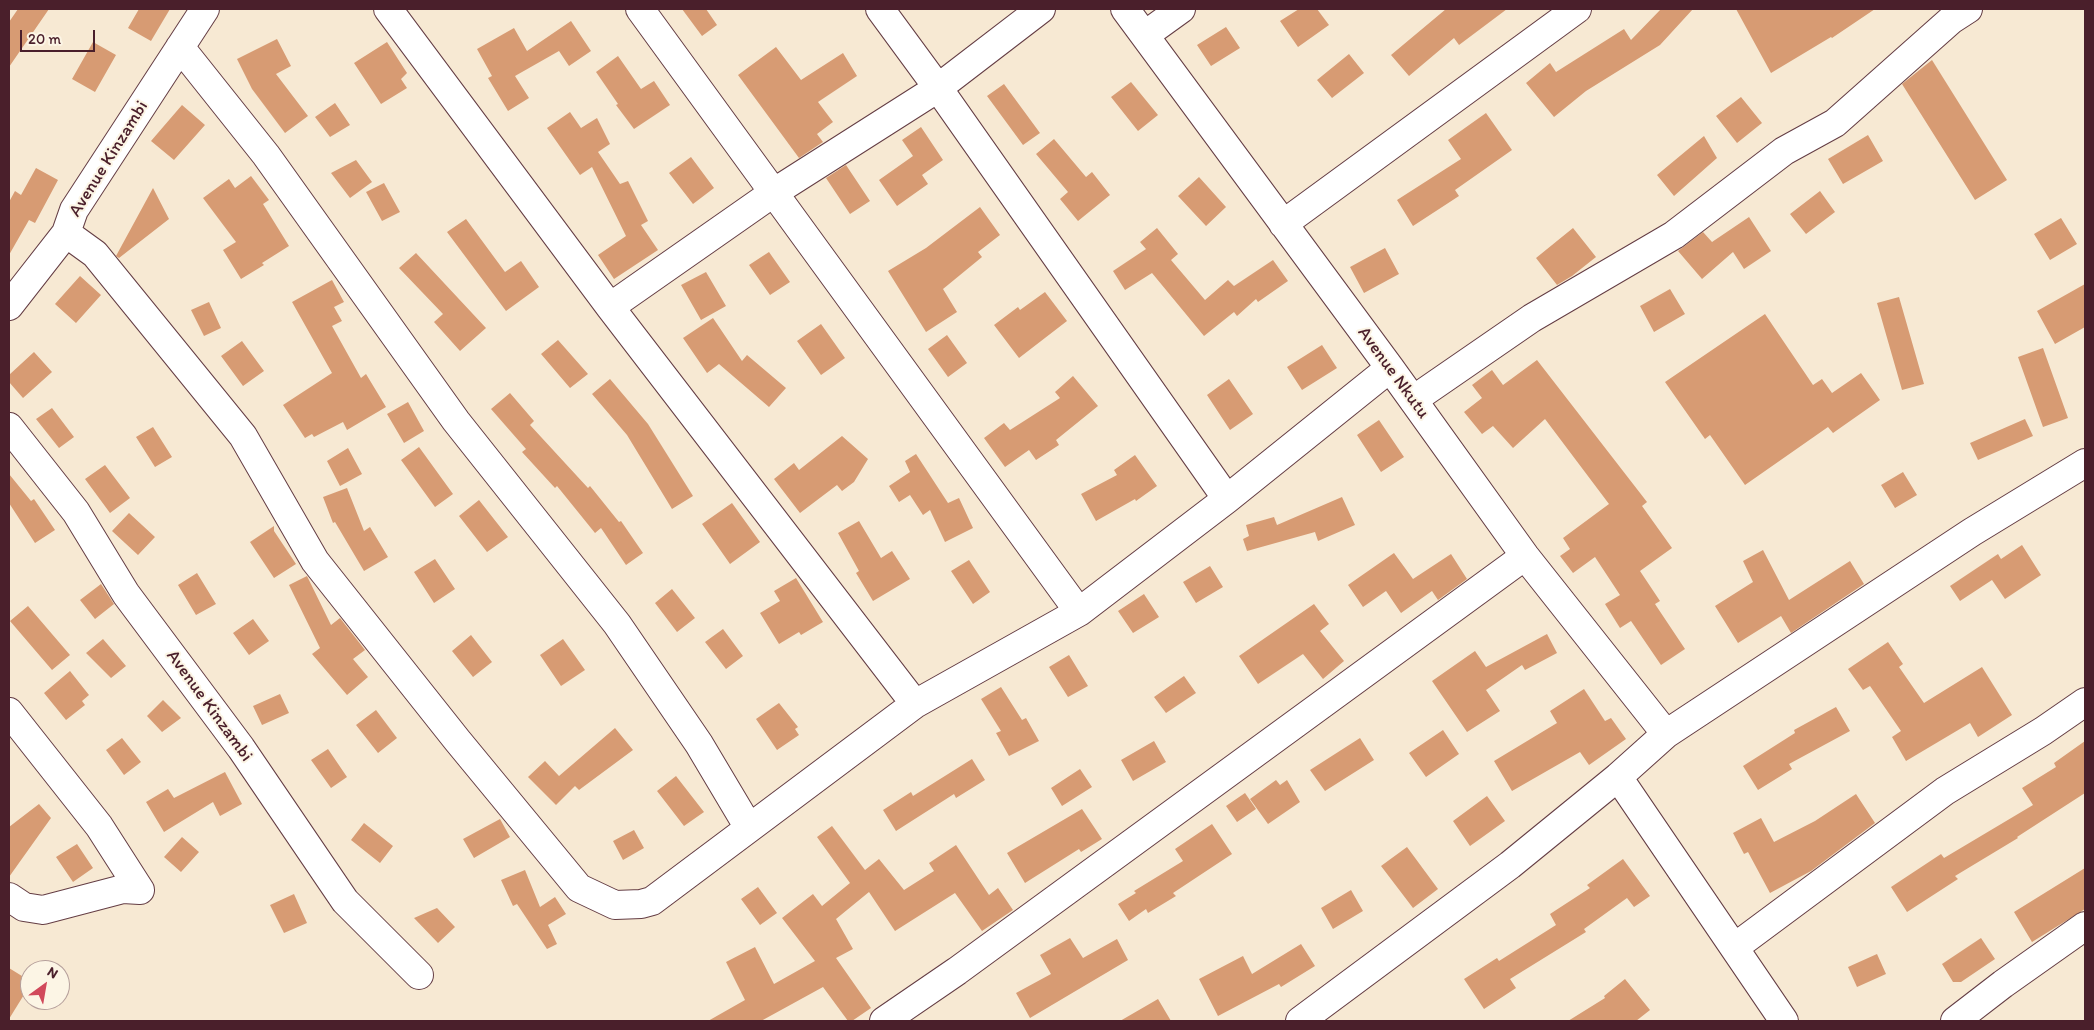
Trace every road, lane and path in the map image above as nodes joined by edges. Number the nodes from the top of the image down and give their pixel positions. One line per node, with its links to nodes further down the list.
1 (205, 9): 11 (street, Avenue Kinzambi)
2 (388, 9): 17 (street)
3 (640, 9): 13 (street)
4 (880, 9): 12 (street)
5 (1041, 9): 12 (street)
6 (1125, 9): 10 (street, Avenue Nkutu)
7 (1181, 9): 10 (street)
8 (1577, 9): 14 (street)
9 (1968, 9): 19 (street)
10 (1145, 35): 14 (street, Avenue Nkutu)
11 (180, 47): 15 (street, Avenue Kinzambi); 30 (street)
12 (938, 88): 13 (street); 22 (street)
13 (773, 193): 17 (street); 24 (street)
14 (1283, 224): 18 (street, Avenue Nkutu)
15 (66, 233): 16 (street, Avenue Kinzambi); 30 (street)
16 (9, 306)
17 (610, 307): 26 (street)
18 (1390, 368): 19 (street, Avenue Nkutu); 22 (street)
19 (1413, 400): 23 (street, Avenue Nkutu)
20 (9, 427): 34 (street, Avenue Kinzambi)
21 (2085, 463): 28 (street)
22 (1227, 500): 24 (street)
23 (1525, 556): 28 (street, Avenue Nkutu); 35 (street)
24 (1079, 612): 26 (street)
25 (2085, 702): 33 (street)
26 (915, 704): 30 (street)
27 (9, 712): 31 (street)
28 (1666, 734): 29 (street)
29 (1618, 777): 33 (street); 36 (street)
30 (749, 828)
31 (9, 897)
32 (2085, 926): 38 (street)
33 (1735, 947): 37 (street)
34 (419, 975)
35 (884, 1021)
36 (1300, 1021)
37 (1784, 1021)
38 (1955, 1021)

